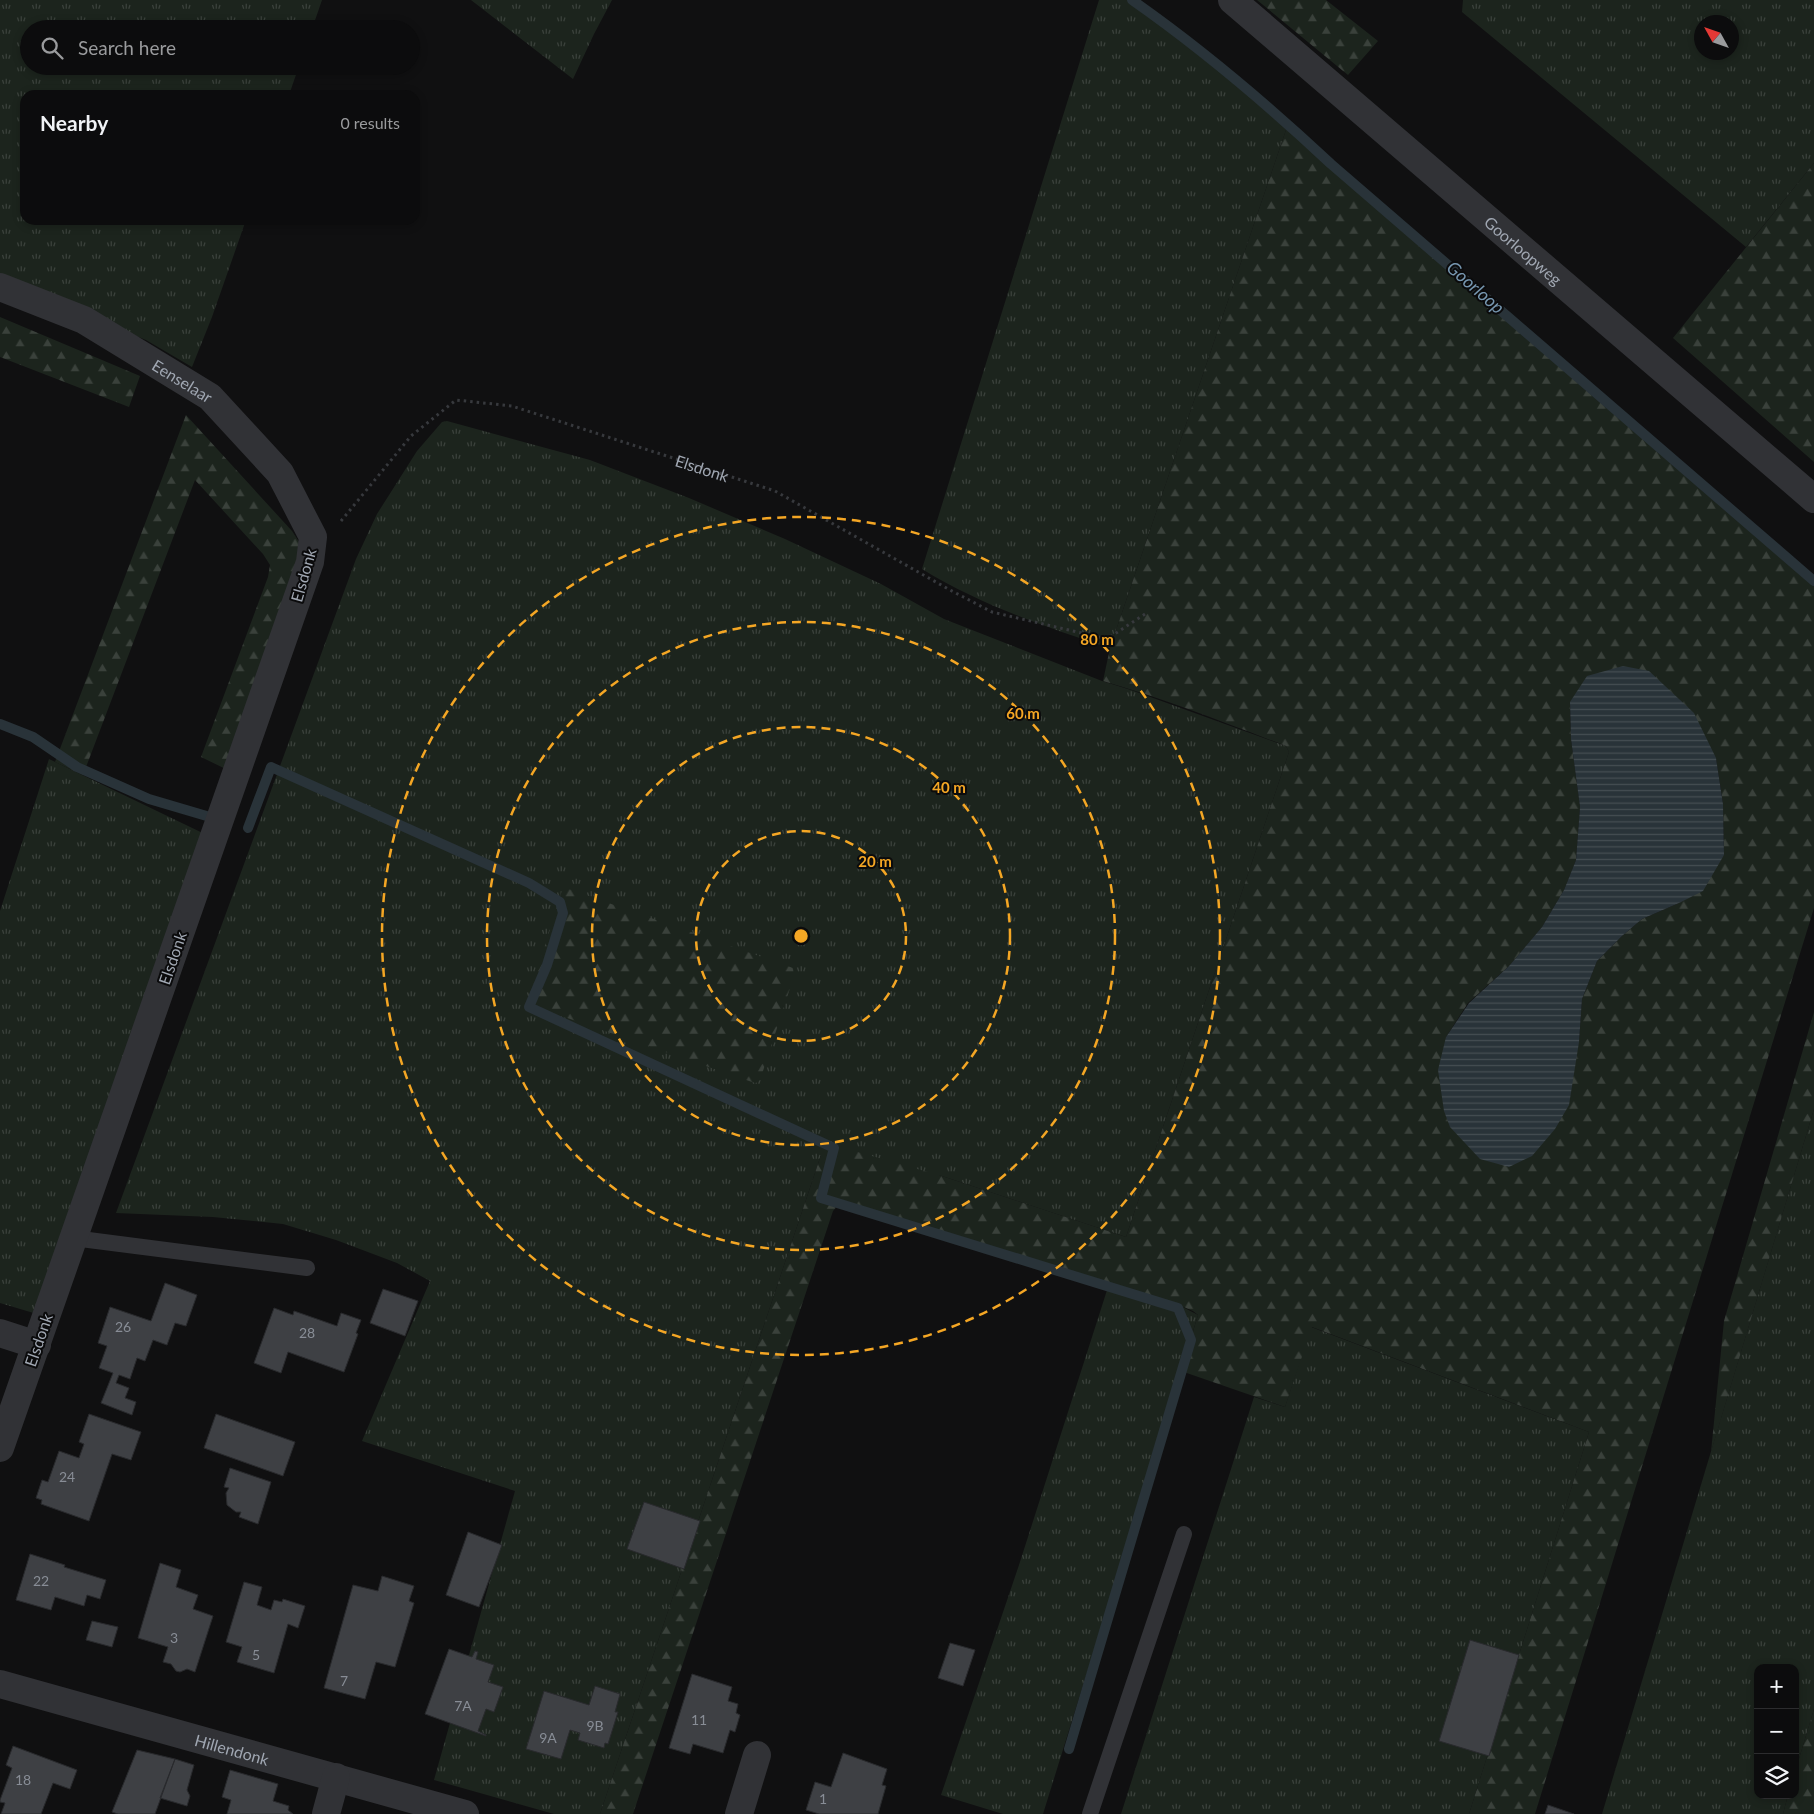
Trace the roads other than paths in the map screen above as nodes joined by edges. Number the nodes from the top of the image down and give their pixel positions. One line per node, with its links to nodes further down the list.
1 (1232, 0): 3 (street, Goorloopweg)
2 (0, 287): 4 (street, Eenselaar)
3 (1814, 499)
4 (313, 537): 5 (street, Elsdonk)
5 (73, 1238): 6 (lane); 8 (street, Elsdonk)
6 (307, 1268)
7 (0, 1333): 8 (street)
8 (37, 1345): 9 (street, Elsdonk)
9 (0, 1448)
10 (1184, 1534): 17 (lane)
11 (0, 1684): 13 (street, Hillendonk)
12 (757, 1755): 16 (street)
13 (336, 1777): 14 (street); 15 (street, Hillendonk)
14 (326, 1814)
15 (465, 1814)
16 (739, 1814)
17 (1090, 1814)

